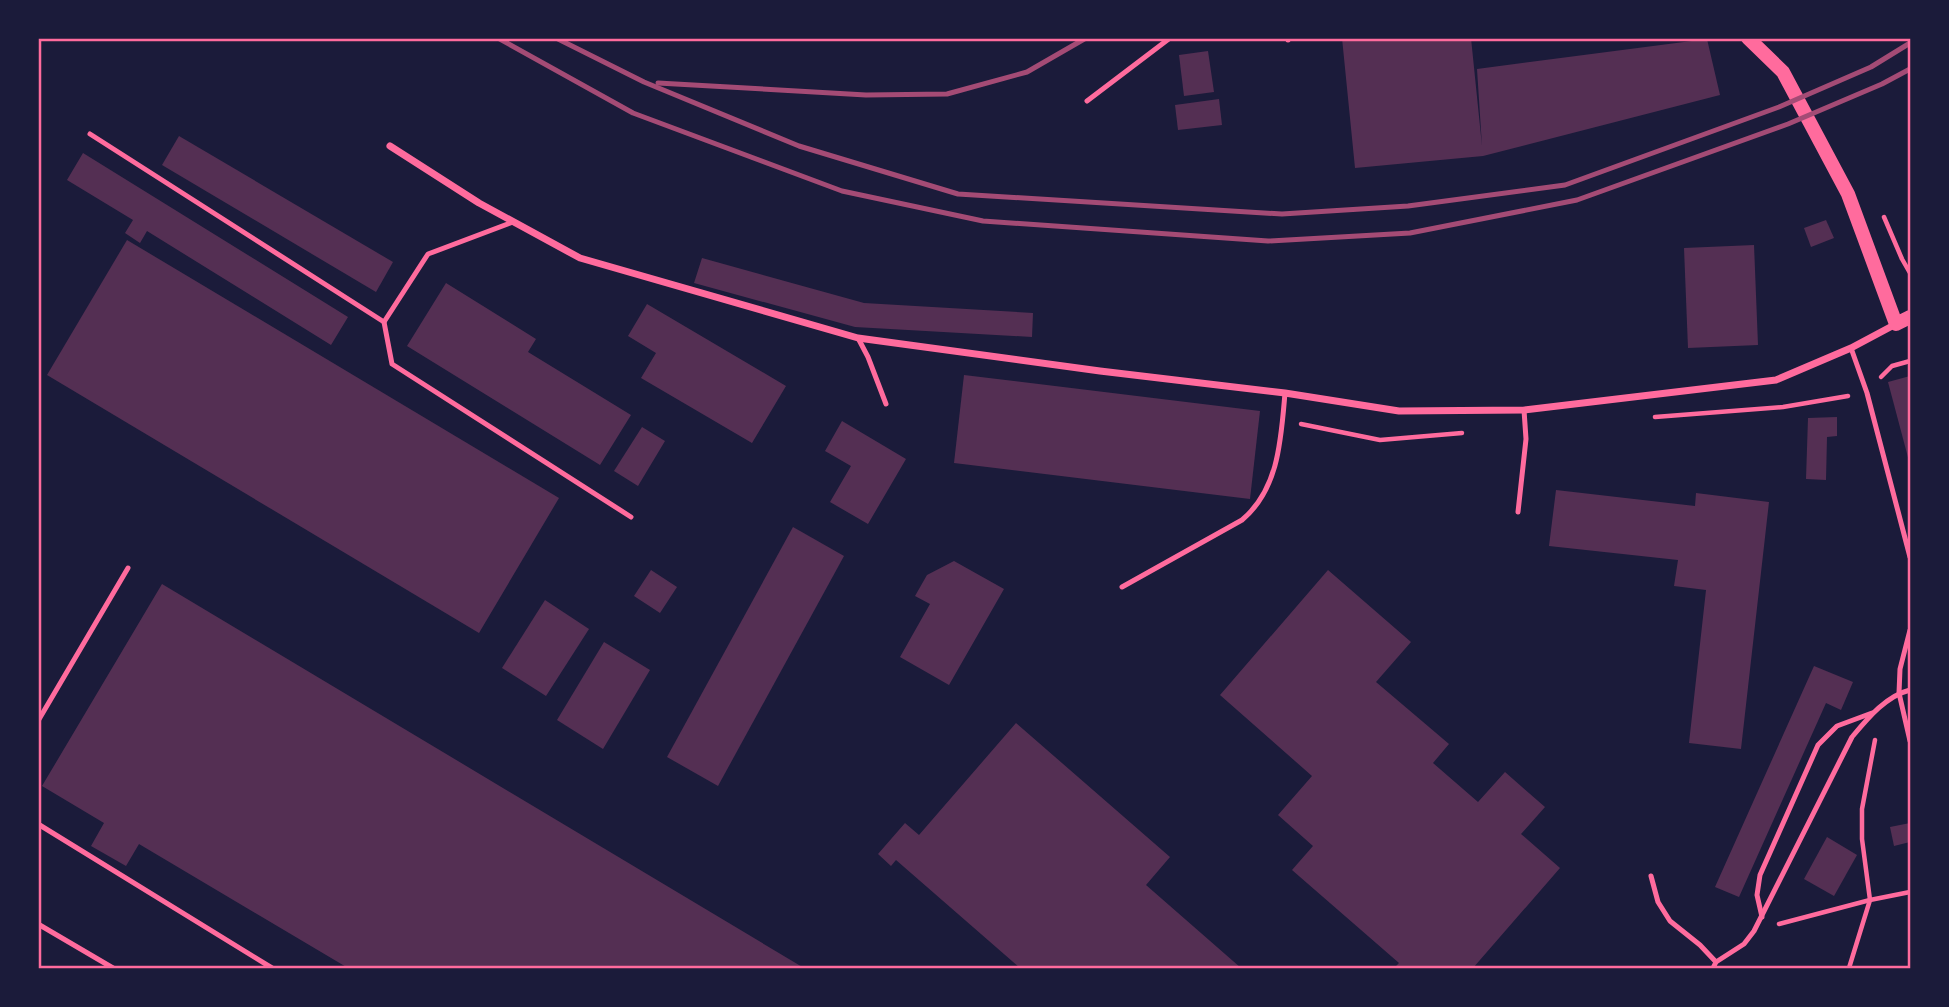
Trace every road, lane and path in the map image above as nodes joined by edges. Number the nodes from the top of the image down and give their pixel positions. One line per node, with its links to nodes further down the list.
1 (1170, 38): 3 (lane)
2 (1748, 38): 9 (main road)
3 (1087, 101)
4 (90, 134): 8 (lane)
5 (390, 146): 6 (street)
6 (513, 222): 8 (lane); 10 (street)
7 (1910, 317): 9 (main road)
8 (384, 321): 16 (lane)
9 (1896, 324): 11 (street)
10 (858, 338): 12 (street); 13 (lane)
11 (1852, 348): 14 (street); 17 (lane)
12 (1285, 393): 14 (street); 19 (lane)
13 (886, 404)
14 (1524, 410): 15 (lane)
15 (1518, 512)
16 (631, 517)
17 (1910, 557)
18 (128, 568): 24 (lane)
19 (1122, 587)
20 (1910, 630): 22 (lane)
21 (1910, 690): 22 (lane)
22 (1899, 693): 23 (lane); 26 (lane)
23 (1873, 713): 31 (lane); 31 (lane)
24 (38, 721)
25 (1877, 736): 30 (path)
26 (1910, 741)
27 (38, 824): 36 (lane)
28 (1651, 876): 34 (lane)
29 (1910, 892): 30 (path)
30 (1870, 900): 33 (path); 37 (path)
31 (1762, 916): 33 (lane)
32 (38, 924): 35 (lane)
33 (1754, 931): 34 (lane)
34 (1714, 965)
35 (113, 968)
36 (272, 968)
37 (1849, 968)

